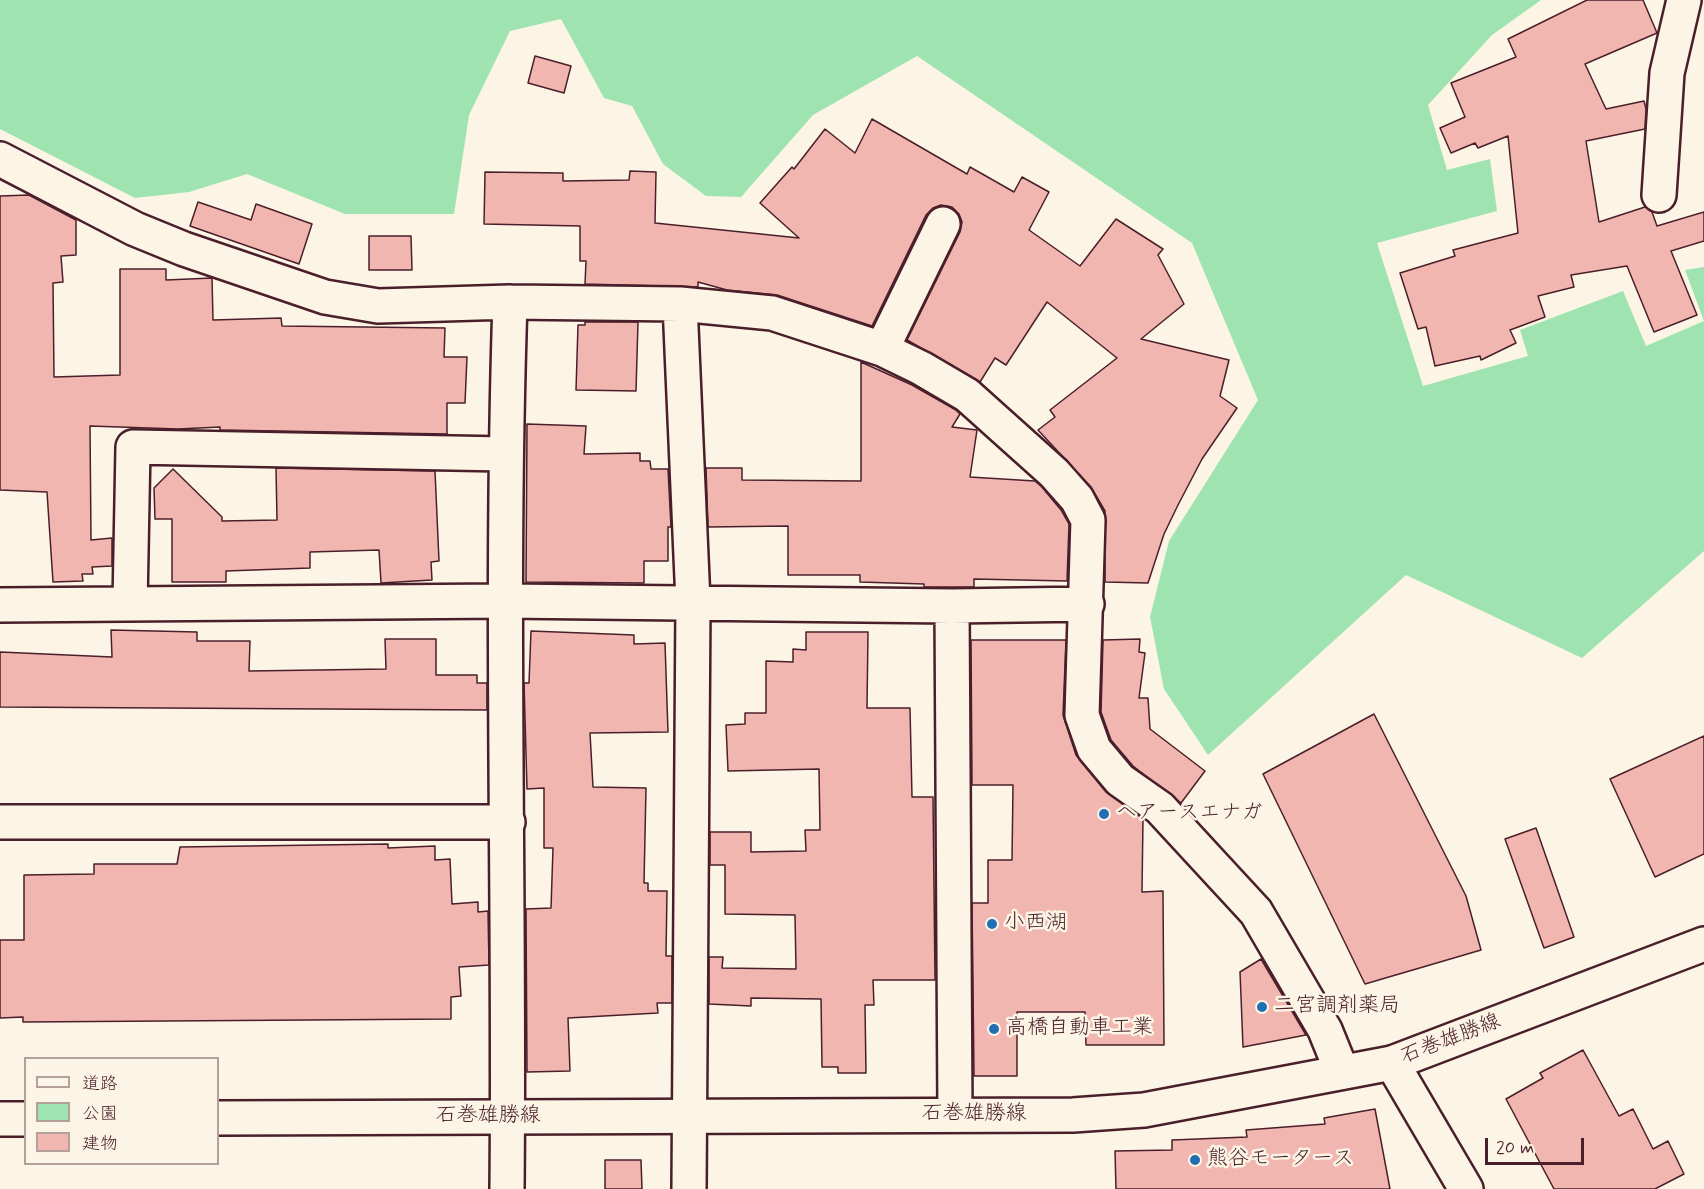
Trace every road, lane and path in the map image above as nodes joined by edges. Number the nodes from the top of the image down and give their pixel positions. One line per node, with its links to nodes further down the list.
1 (1683, 0): 3 (street)
2 (0, 159): 5 (street)
3 (1659, 195)
4 (943, 224): 7 (street)
5 (510, 302): 6 (street); 8 (street)
6 (680, 304): 7 (street); 10 (street)
7 (882, 349): 12 (street)
8 (505, 454): 9 (street); 11 (street)
9 (504, 601): 10 (street); 11 (street); 16 (street)
10 (693, 602): 14 (street); 22 (street)
11 (130, 604): 13 (street)
12 (1086, 604): 14 (street); 19 (street)
13 (0, 605)
14 (952, 606): 20 (street)
15 (0, 822): 16 (street)
16 (508, 822): 21 (street)
17 (1704, 944): 18 (street, 石巻雄勝線)
18 (1392, 1063): 19 (street, 石巻雄勝線); 28 (street)
19 (1342, 1072): 20 (street, 石巻雄勝線)
20 (956, 1115): 22 (street, 石巻雄勝線)
21 (508, 1117): 22 (street, 石巻雄勝線); 23 (street, 石巻雄勝線); 26 (street)
22 (692, 1117): 27 (street)
23 (219, 1118)
24 (0, 1119): 25 (street)
25 (24, 1119)
26 (507, 1189)
27 (690, 1189)
28 (1466, 1189)

